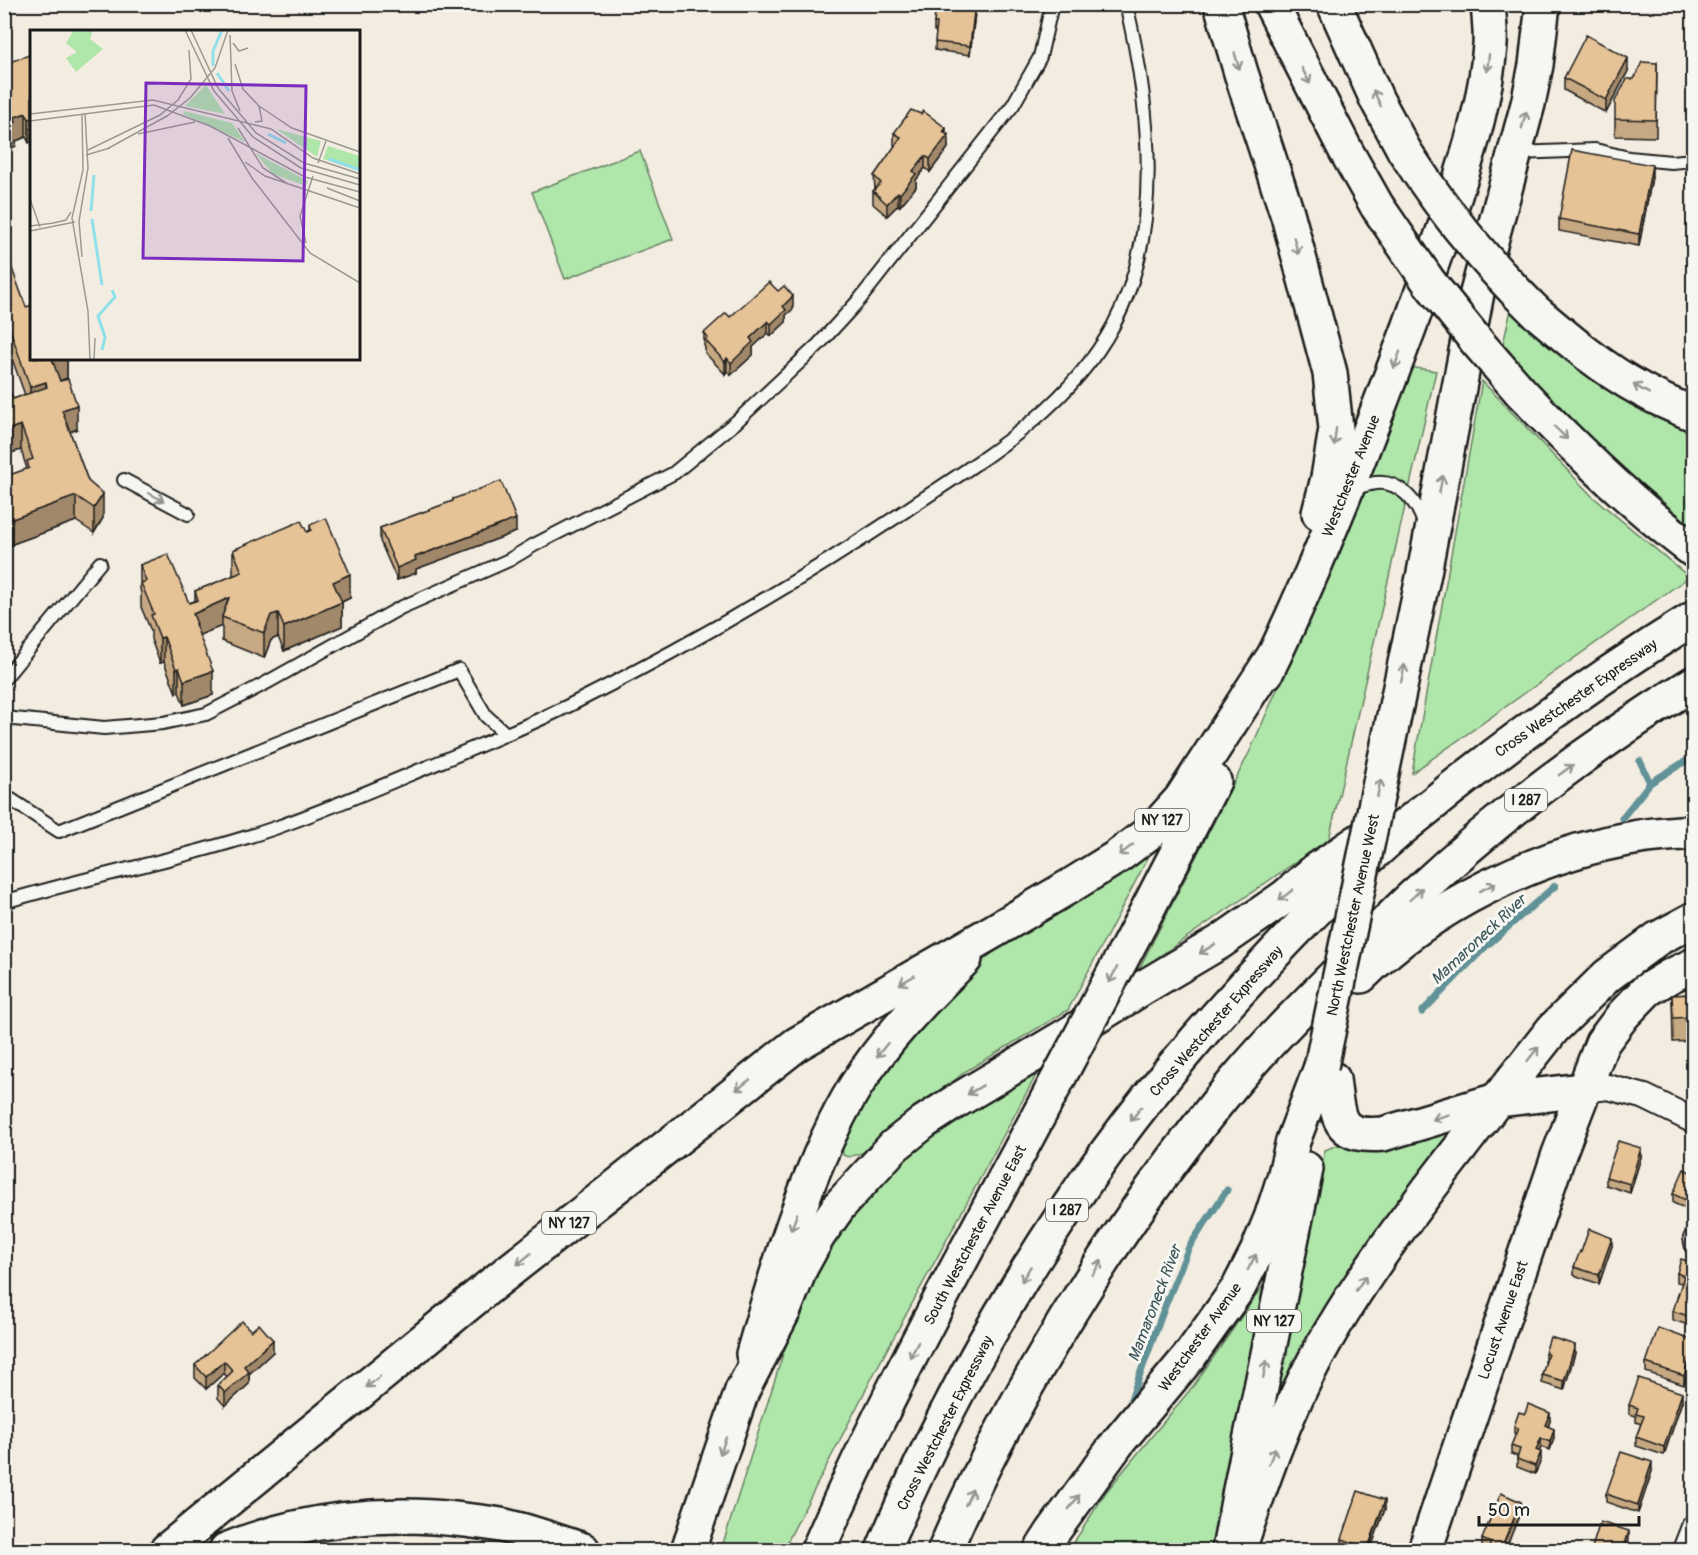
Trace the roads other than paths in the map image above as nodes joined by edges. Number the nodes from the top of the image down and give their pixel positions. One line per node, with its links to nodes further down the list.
1 (1052, 4): 22 (lane)
2 (1126, 4): 23 (lane)
3 (1221, 4): 18 (main road, one-way to 18)
4 (1271, 4): 15 (main road, one-way to 15, bridge)
5 (1334, 4): 10 (main road, one-way to 5, bridge)
6 (1488, 4): 12 (main road, Westchester Avenue, one-way to 12)
7 (1542, 4): 8 (main road, one-way to 7)
8 (1515, 153): 9 (lane); 14 (main road, one-way to 8)
9 (1694, 160)
10 (1694, 414)
11 (124, 480): 13 (lane, one-way to 13)
12 (1346, 490): 14 (lane); 18 (main road, Westchester Avenue)
13 (188, 514)
14 (1430, 542): 32 (main road, North Westchester Avenue West, one-way to 14, bridge)
15 (1688, 547)
16 (100, 563): 20 (lane)
17 (1694, 618): 24 (main road, Cross Westchester Expressway / I 287)
18 (1289, 624): 19 (main road, Westchester Avenue)
19 (1275, 654): 29 (main road, Westchester Avenue); 30 (main road, NY 127, one-way to 30)
20 (4, 679)
21 (1694, 683): 36 (main road, I 287, one-way to 21)
22 (4, 718)
23 (506, 734): 25 (lane); 27 (lane)
24 (1501, 750): 39 (main road, one-way to 39); 48 (main road, Cross Westchester Expressway / I 287, one-way to 48)
25 (4, 795)
26 (1694, 832): 36 (main road, one-way to 26)
27 (4, 902)
28 (1694, 919): 34 (main road, one-way to 28)
29 (1140, 924): 40 (main road, South Westchester Avenue East, one-way to 40, bridge)
30 (994, 931): 39 (main road, one-way to 39); 42 (main road, NY 127, one-way to 42)
31 (1694, 965): 33 (main road, Locust Avenue East)
32 (1320, 1084): 34 (main road, one-way to 32); 50 (main road, Westchester Avenue, one-way to 32); 51 (main road, NY 127, one-way to 32)
33 (1584, 1090): 34 (main road); 35 (street); 53 (main road, Locust Avenue East)
34 (1497, 1100): 52 (main road, one-way to 34)
35 (1694, 1121)
36 (1186, 1142): 49 (main road, I 287, one-way to 36)
37 (1694, 1230): 38 (lane)
38 (1694, 1249)
39 (742, 1391): 45 (main road, one-way to 45)
40 (875, 1426): 46 (main road); 47 (main road, South Westchester Avenue East)
41 (1694, 1527): 54 (street)
42 (167, 1551)
43 (226, 1551): 44 (main road)
44 (584, 1551)
45 (688, 1551)
46 (802, 1551)
47 (818, 1551)
48 (883, 1551)
49 (945, 1551)
50 (1041, 1551)
51 (1229, 1551)
52 (1238, 1551)
53 (1425, 1551)
54 (1685, 1551)

